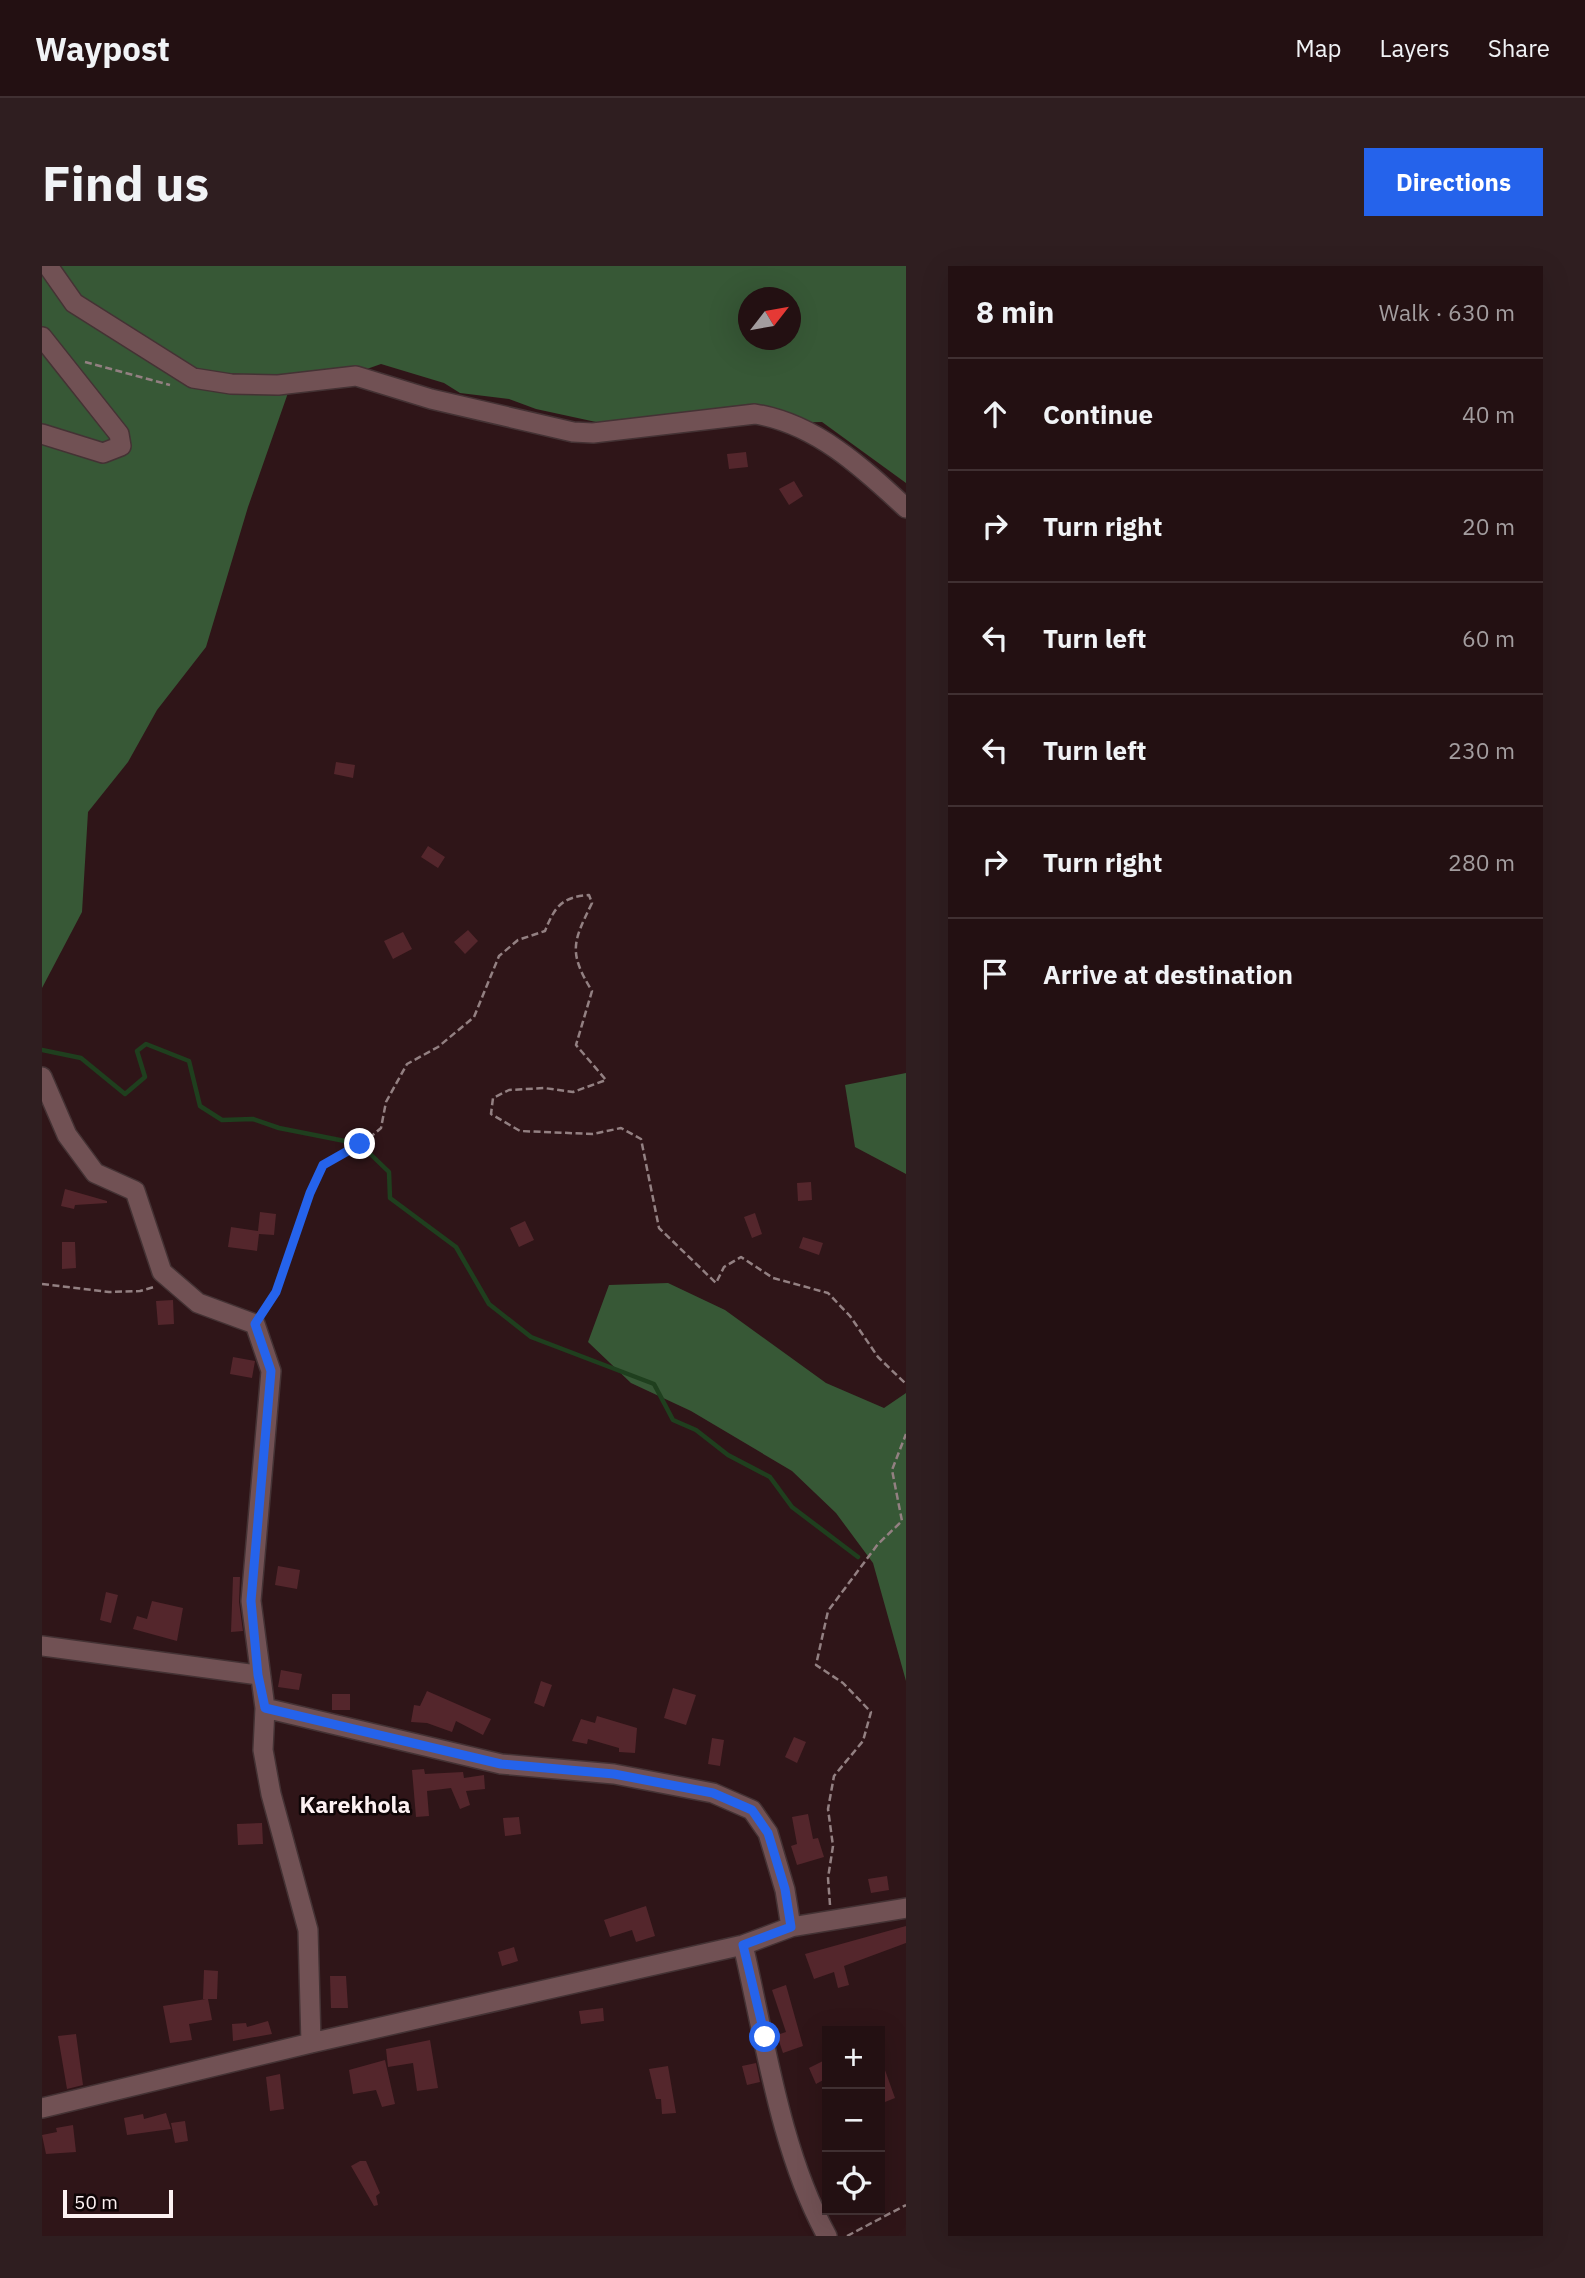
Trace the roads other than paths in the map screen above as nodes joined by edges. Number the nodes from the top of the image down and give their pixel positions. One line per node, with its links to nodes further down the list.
1 (48, 266): 4 (street)
2 (42, 337): 3 (street)
3 (42, 434)
4 (906, 508)
5 (42, 1077): 7 (street)
6 (42, 1646): 7 (street)
7 (258, 1675): 8 (street)
8 (265, 1708): 10 (street); 12 (street)
9 (906, 1908): 10 (street)
10 (791, 1927): 11 (street)
11 (743, 1945): 12 (street); 14 (street)
12 (311, 2043): 13 (street)
13 (42, 2108)
14 (827, 2236)

